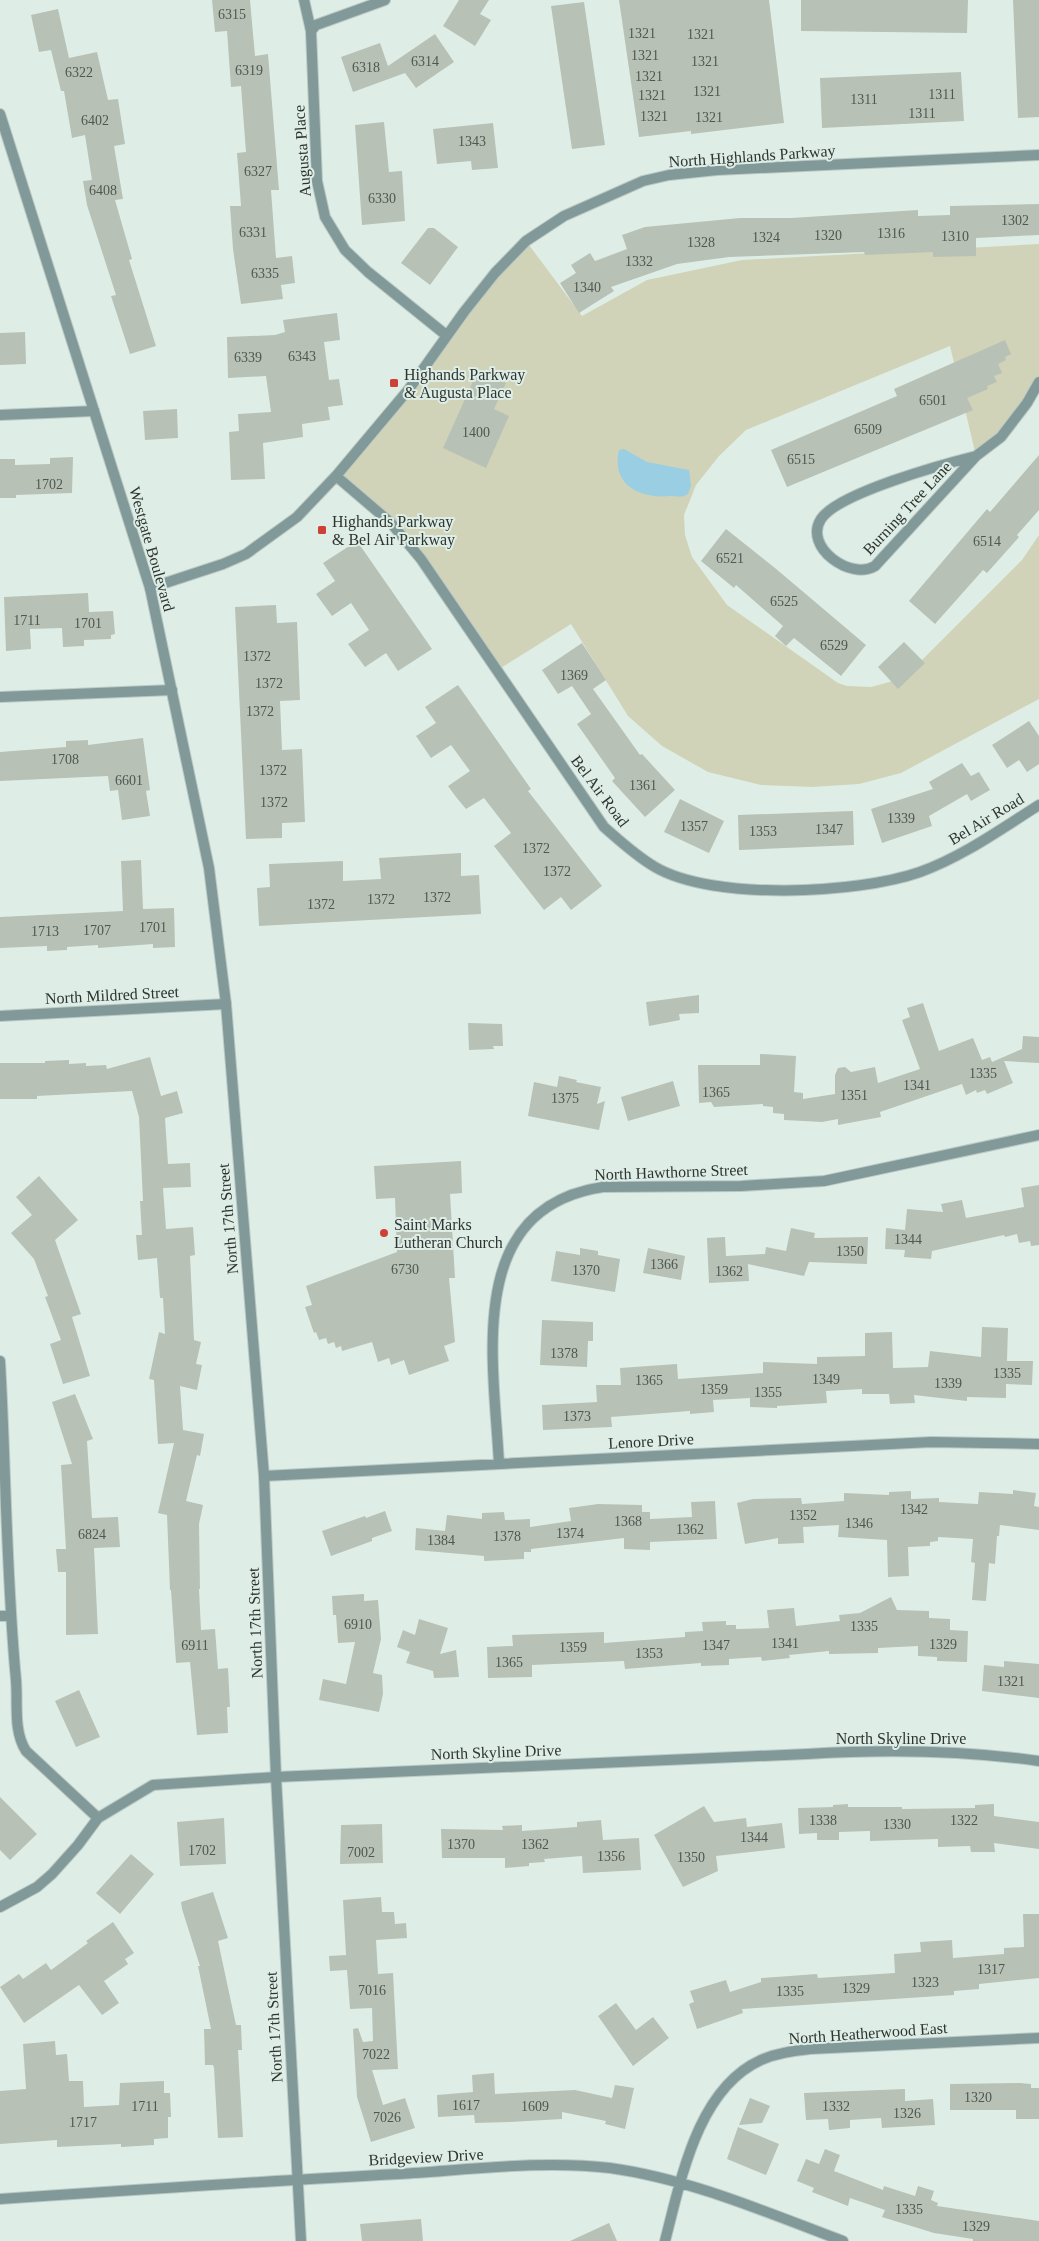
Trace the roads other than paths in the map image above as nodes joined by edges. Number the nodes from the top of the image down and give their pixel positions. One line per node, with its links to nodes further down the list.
1 (304, 0): 3 (street, Augusta Place)
2 (385, 0): 3 (street)
3 (311, 31): 6 (street, Augusta Place)
4 (0, 114): 8 (street, Westgate Boulevard)
5 (1039, 155): 6 (street, North Highlands Parkway)
6 (446, 335): 11 (street, North Highlands Parkway)
7 (1039, 382): 10 (street, Burning Tree Lane)
8 (94, 411): 9 (street); 12 (street, Westgate Boulevard)
9 (0, 415)
10 (976, 456): 10 (street, Burning Tree Lane)
11 (336, 476): 12 (street, North Highlands Parkway); 15 (street, Bel Air Road)
12 (150, 588): 13 (street, Westgate Boulevard)
13 (172, 690): 14 (street); 16 (street, Westgate Boulevard)
14 (0, 697)
15 (1039, 805)
16 (226, 1004): 17 (street, North Mildred Street); 22 (street, North 17th Street)
17 (0, 1016)
18 (1039, 1135): 21 (street, North Hawthorne Street)
19 (0, 1361): 23 (street)
20 (1039, 1444): 21 (street, Lenore Drive)
21 (499, 1464): 22 (street, Lenore Drive)
22 (264, 1476): 25 (street, North 17th Street)
23 (5, 1616): 26 (street)
24 (1039, 1761): 25 (street, North Skyline Drive)
25 (276, 1777): 26 (street, North Skyline Drive); 29 (street, North 17th Street)
26 (98, 1818): 27 (street, North Skyline Drive)
27 (0, 1908)
28 (1039, 2038): 30 (street, North Heatherwood East)
29 (298, 2180): 30 (street, Bridgeview Drive); 31 (street, Bridgeview Drive); 32 (street, North 17th Street)
30 (681, 2183): 33 (street, North Heatherwood East); 34 (street, Bridgeview Drive)
31 (0, 2199)
32 (300, 2241)
33 (665, 2241)
34 (843, 2241)

